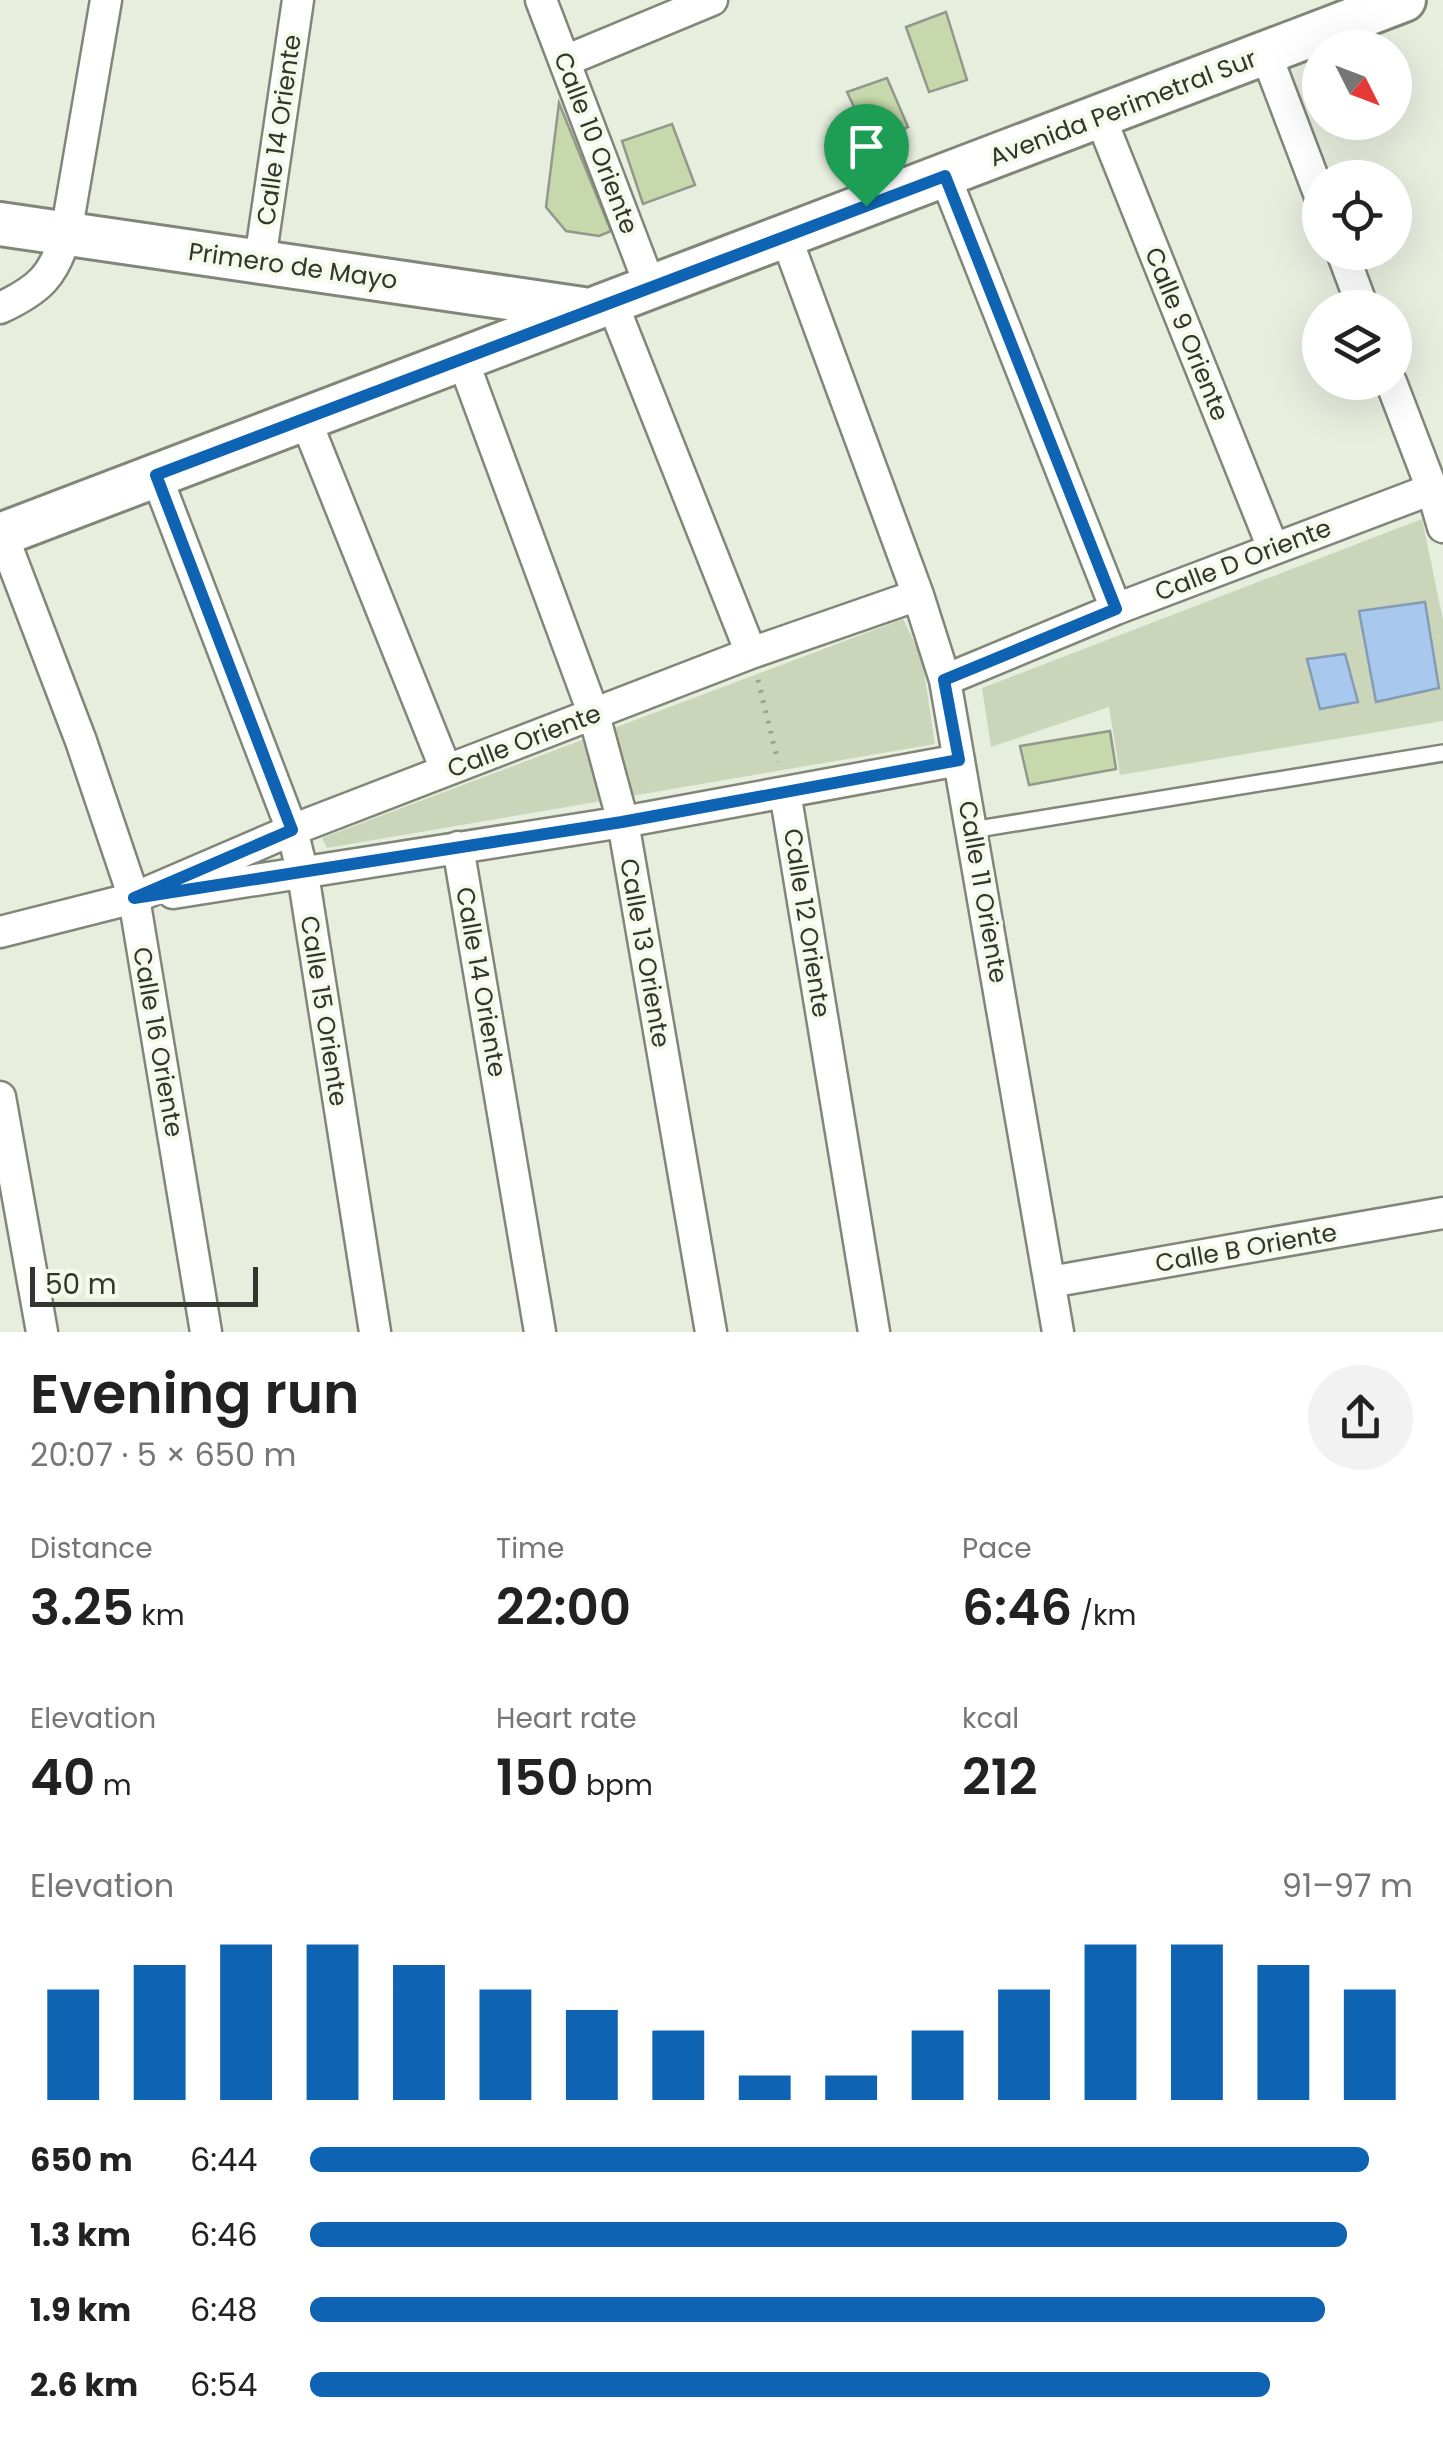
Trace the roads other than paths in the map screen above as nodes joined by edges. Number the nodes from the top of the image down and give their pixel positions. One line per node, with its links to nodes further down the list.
1 (106, 0): 12 (street)
2 (298, 0): 14 (street, Calle 14 Oriente)
3 (541, 0): 7 (street, Calle 10 Oriente)
4 (712, 0): 7 (street)
5 (1404, 0): 6 (street, Avenida Perimetral Sur)
6 (1266, 54): 8 (street, Avenida Perimetral Sur); 9 (street)
7 (565, 61): 15 (street, Calle 10 Oriente)
8 (1101, 119): 10 (street, Avenida Perimetral Sur); 24 (street, Calle 9 Oriente)
9 (1306, 160)
10 (945, 176): 13 (street, Avenida Perimetral Sur); 26 (street)
11 (0, 224): 12 (street, Primero de Mayo)
12 (66, 234): 14 (street, Primero de Mayo); 16 (street)
13 (786, 237): 15 (street, Avenida Perimetral Sur); 25 (street, Calle 11 Oriente)
14 (260, 260): 15 (street, Primero de Mayo)
15 (616, 299): 17 (street, Avenida Perimetral Sur); 27 (street)
16 (0, 308)
17 (462, 358): 19 (street, Avenida Perimetral Sur); 29 (street, Calle 13 Oriente)
18 (1398, 400): 21 (street)
19 (304, 416): 20 (street, Avenida Perimetral Sur); 32 (street)
20 (156, 475): 23 (street, Avenida Perimetral Sur); 35 (street, Calle 15 Oriente)
21 (1432, 490): 22 (street); 24 (street, Calle D Oriente)
22 (1443, 528)
23 (1, 535): 39 (street, Calle 16 Oriente)
24 (1273, 548): 26 (street, Calle D Oriente)
25 (918, 595): 27 (street, Calle Oriente); 28 (street, Calle 11 Oriente)
26 (1116, 609): 28 (street, Calle D Oriente)
27 (752, 653): 29 (street, Calle Oriente)
28 (944, 680): 31 (street, Calle 11 Oriente)
29 (594, 715): 32 (street, Calle Oriente); 34 (street, Calle 13 Oriente)
30 (1443, 754): 36 (lane)
31 (959, 760): 33 (street, Calle Oriente); 36 (street, Calle 11 Oriente)
32 (446, 770): 35 (street, Calle Oriente)
33 (785, 792): 34 (street, Calle Oriente); 49 (street, Calle 12 Oriente)
34 (622, 822): 37 (street, Calle Oriente); 48 (street, Calle 13 Oriente)
35 (292, 830): 38 (street, Calle 15 Oriente); 39 (street, Calle Oriente)
36 (972, 830): 43 (street, Calle 11 Oriente)
37 (458, 847): 38 (street, Calle Oriente); 47 (street, Calle 14 Oriente)
38 (303, 874): 39 (street, Calle Oriente); 46 (street, Calle 15 Oriente)
39 (134, 898): 40 (street, Calle Oriente); 45 (street, Calle 16 Oriente)
40 (0, 932)
41 (0, 1097): 44 (street)
42 (1443, 1214): 43 (street, Calle B Oriente)
43 (1050, 1282): 50 (street, Calle 11 Oriente)
44 (42, 1332)
45 (206, 1332)
46 (374, 1332)
47 (540, 1332)
48 (711, 1332)
49 (874, 1332)
50 (1058, 1332)

